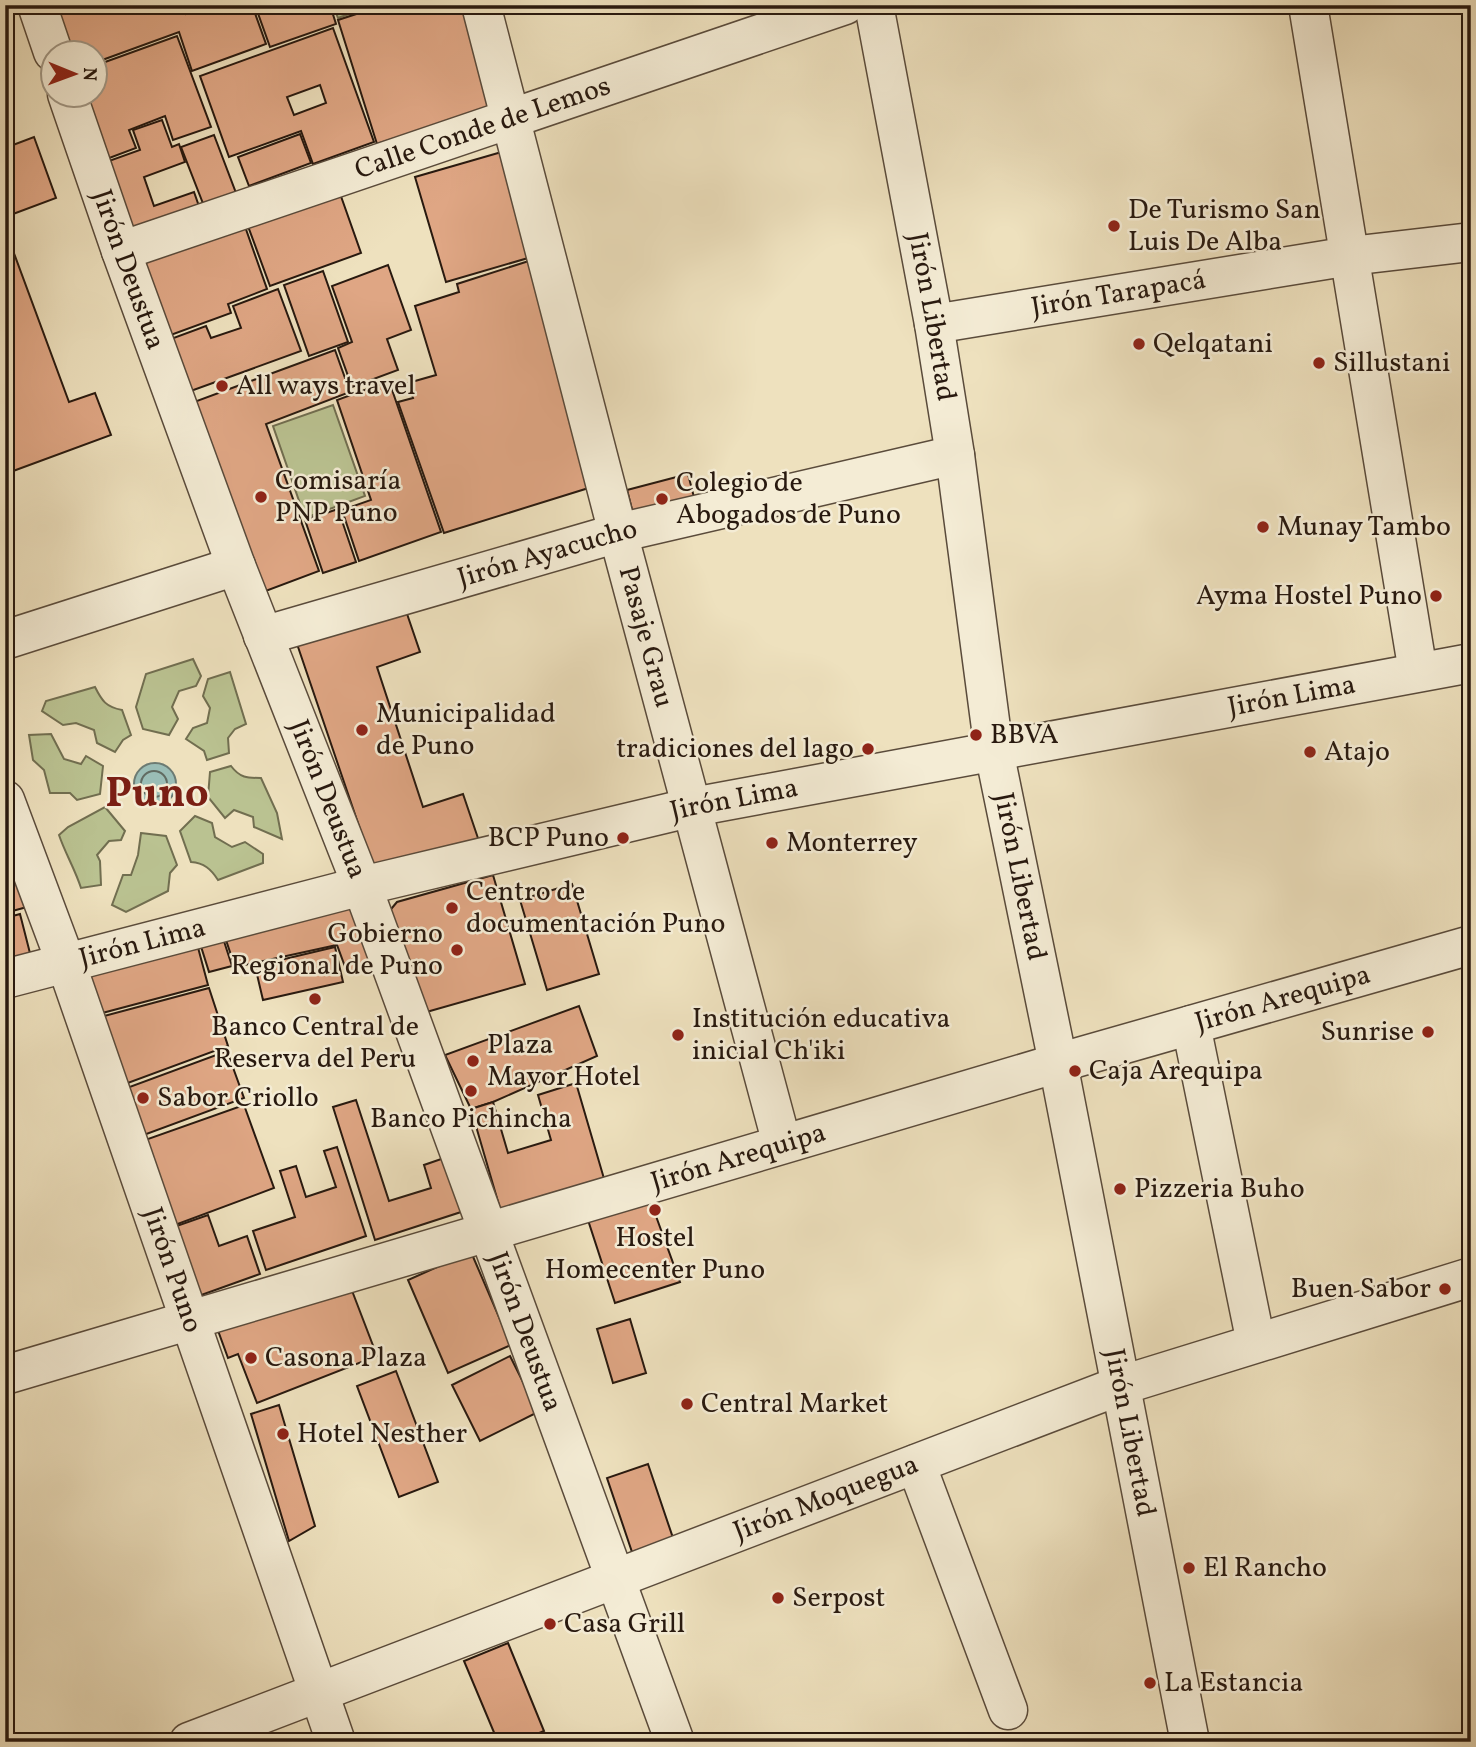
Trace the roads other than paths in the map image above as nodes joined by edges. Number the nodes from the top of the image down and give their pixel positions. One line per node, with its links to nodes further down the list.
1 (37, 5): 6 (street)
2 (481, 5): 8 (street, Pasaje Grau)
3 (845, 5): 8 (street, Calle Conde de Lemos)
4 (874, 5): 12 (street, Jirón Libertad)
5 (1308, 5): 11 (street)
6 (48, 38)
7 (72, 108): 10 (street, Jirón Deustua)
8 (511, 119): 10 (street, Calle Conde de Lemos); 14 (street, Pasaje Grau)
9 (1471, 242): 11 (street, Jirón Tarapacá)
10 (121, 251): 15 (street, Jirón Deustua)
11 (1350, 256): 12 (street, Jirón Tarapacá); 19 (street)
12 (934, 324): 13 (street, Jirón Libertad)
13 (955, 454): 14 (street, Jirón Ayacucho); 20 (street, Jirón Libertad)
14 (618, 533): 16 (street, Jirón Ayacucho); 22 (street, Pasaje Grau)
15 (236, 566): 16 (street, Jirón Deustua); 17 (street)
16 (263, 636): 23 (street, Jirón Deustua)
17 (5, 639)
18 (1471, 663): 19 (street, Jirón Lima)
19 (1418, 673): 20 (street, Jirón Lima)
20 (994, 751): 22 (street, Jirón Lima); 28 (street, Jirón Libertad)
21 (5, 800): 25 (street, Jirón Puno)
22 (693, 807): 23 (street, Jirón Lima); 29 (street, Pasaje Grau)
23 (362, 886): 25 (street, Jirón Lima); 30 (street, Jirón Deustua)
24 (1471, 945): 27 (street, Jirón Arequipa)
25 (66, 963): 26 (street, Jirón Lima); 32 (street, Jirón Puno)
26 (5, 979)
27 (1191, 1025): 28 (street, Jirón Arequipa); 33 (street)
28 (1058, 1063): 29 (street, Jirón Arequipa); 35 (street, Jirón Libertad)
29 (782, 1144): 30 (street, Jirón Arequipa)
30 (488, 1231): 32 (street, Jirón Arequipa); 37 (street, Jirón Deustua)
31 (1471, 1277): 33 (street, Jirón Moquegua)
32 (190, 1319): 34 (street, Jirón Arequipa); 38 (street, Jirón Puno)
33 (1256, 1343): 35 (street, Jirón Moquegua)
34 (5, 1375)
35 (1119, 1386): 36 (street, Jirón Moquegua); 43 (street, Jirón Libertad)
36 (916, 1464): 37 (street, Jirón Moquegua); 39 (street)
37 (615, 1577): 38 (street, Jirón Moquegua); 42 (street, Jirón Deustua)
38 (319, 1692): 40 (street, Jirón Moquegua); 41 (street, Jirón Puno)
39 (1008, 1710)
40 (189, 1742)
41 (336, 1742)
42 (675, 1742)
43 (1190, 1742)

